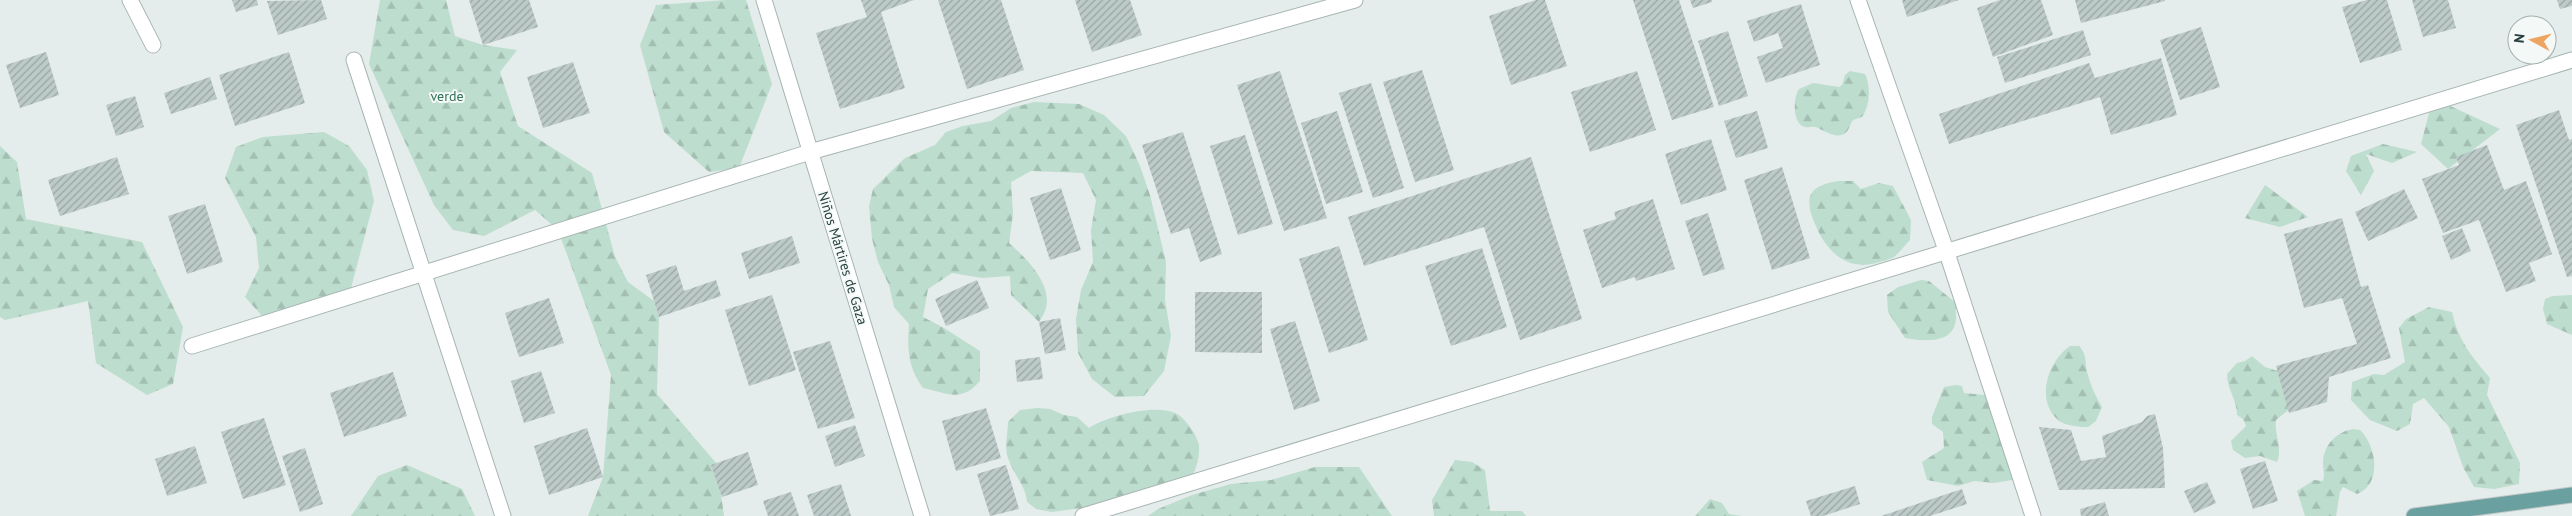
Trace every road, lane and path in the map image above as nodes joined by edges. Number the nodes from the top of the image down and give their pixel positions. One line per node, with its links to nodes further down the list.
1 (130, 0): 5 (street)
2 (764, 0): 8 (street, Niños Mártires de Gaza)
3 (1355, 0): 8 (street)
4 (1858, 0): 9 (street)
5 (153, 45)
6 (354, 60): 10 (street)
7 (2572, 60): 9 (street)
8 (810, 152): 10 (street); 14 (street, Niños Mártires de Gaza)
9 (1947, 253): 15 (street); 16 (street)
10 (424, 274): 11 (street); 13 (street)
11 (192, 346)
12 (2572, 495): 17 (main road)
13 (503, 516)
14 (922, 516)
15 (1083, 516)
16 (2033, 516)
17 (2414, 516)

